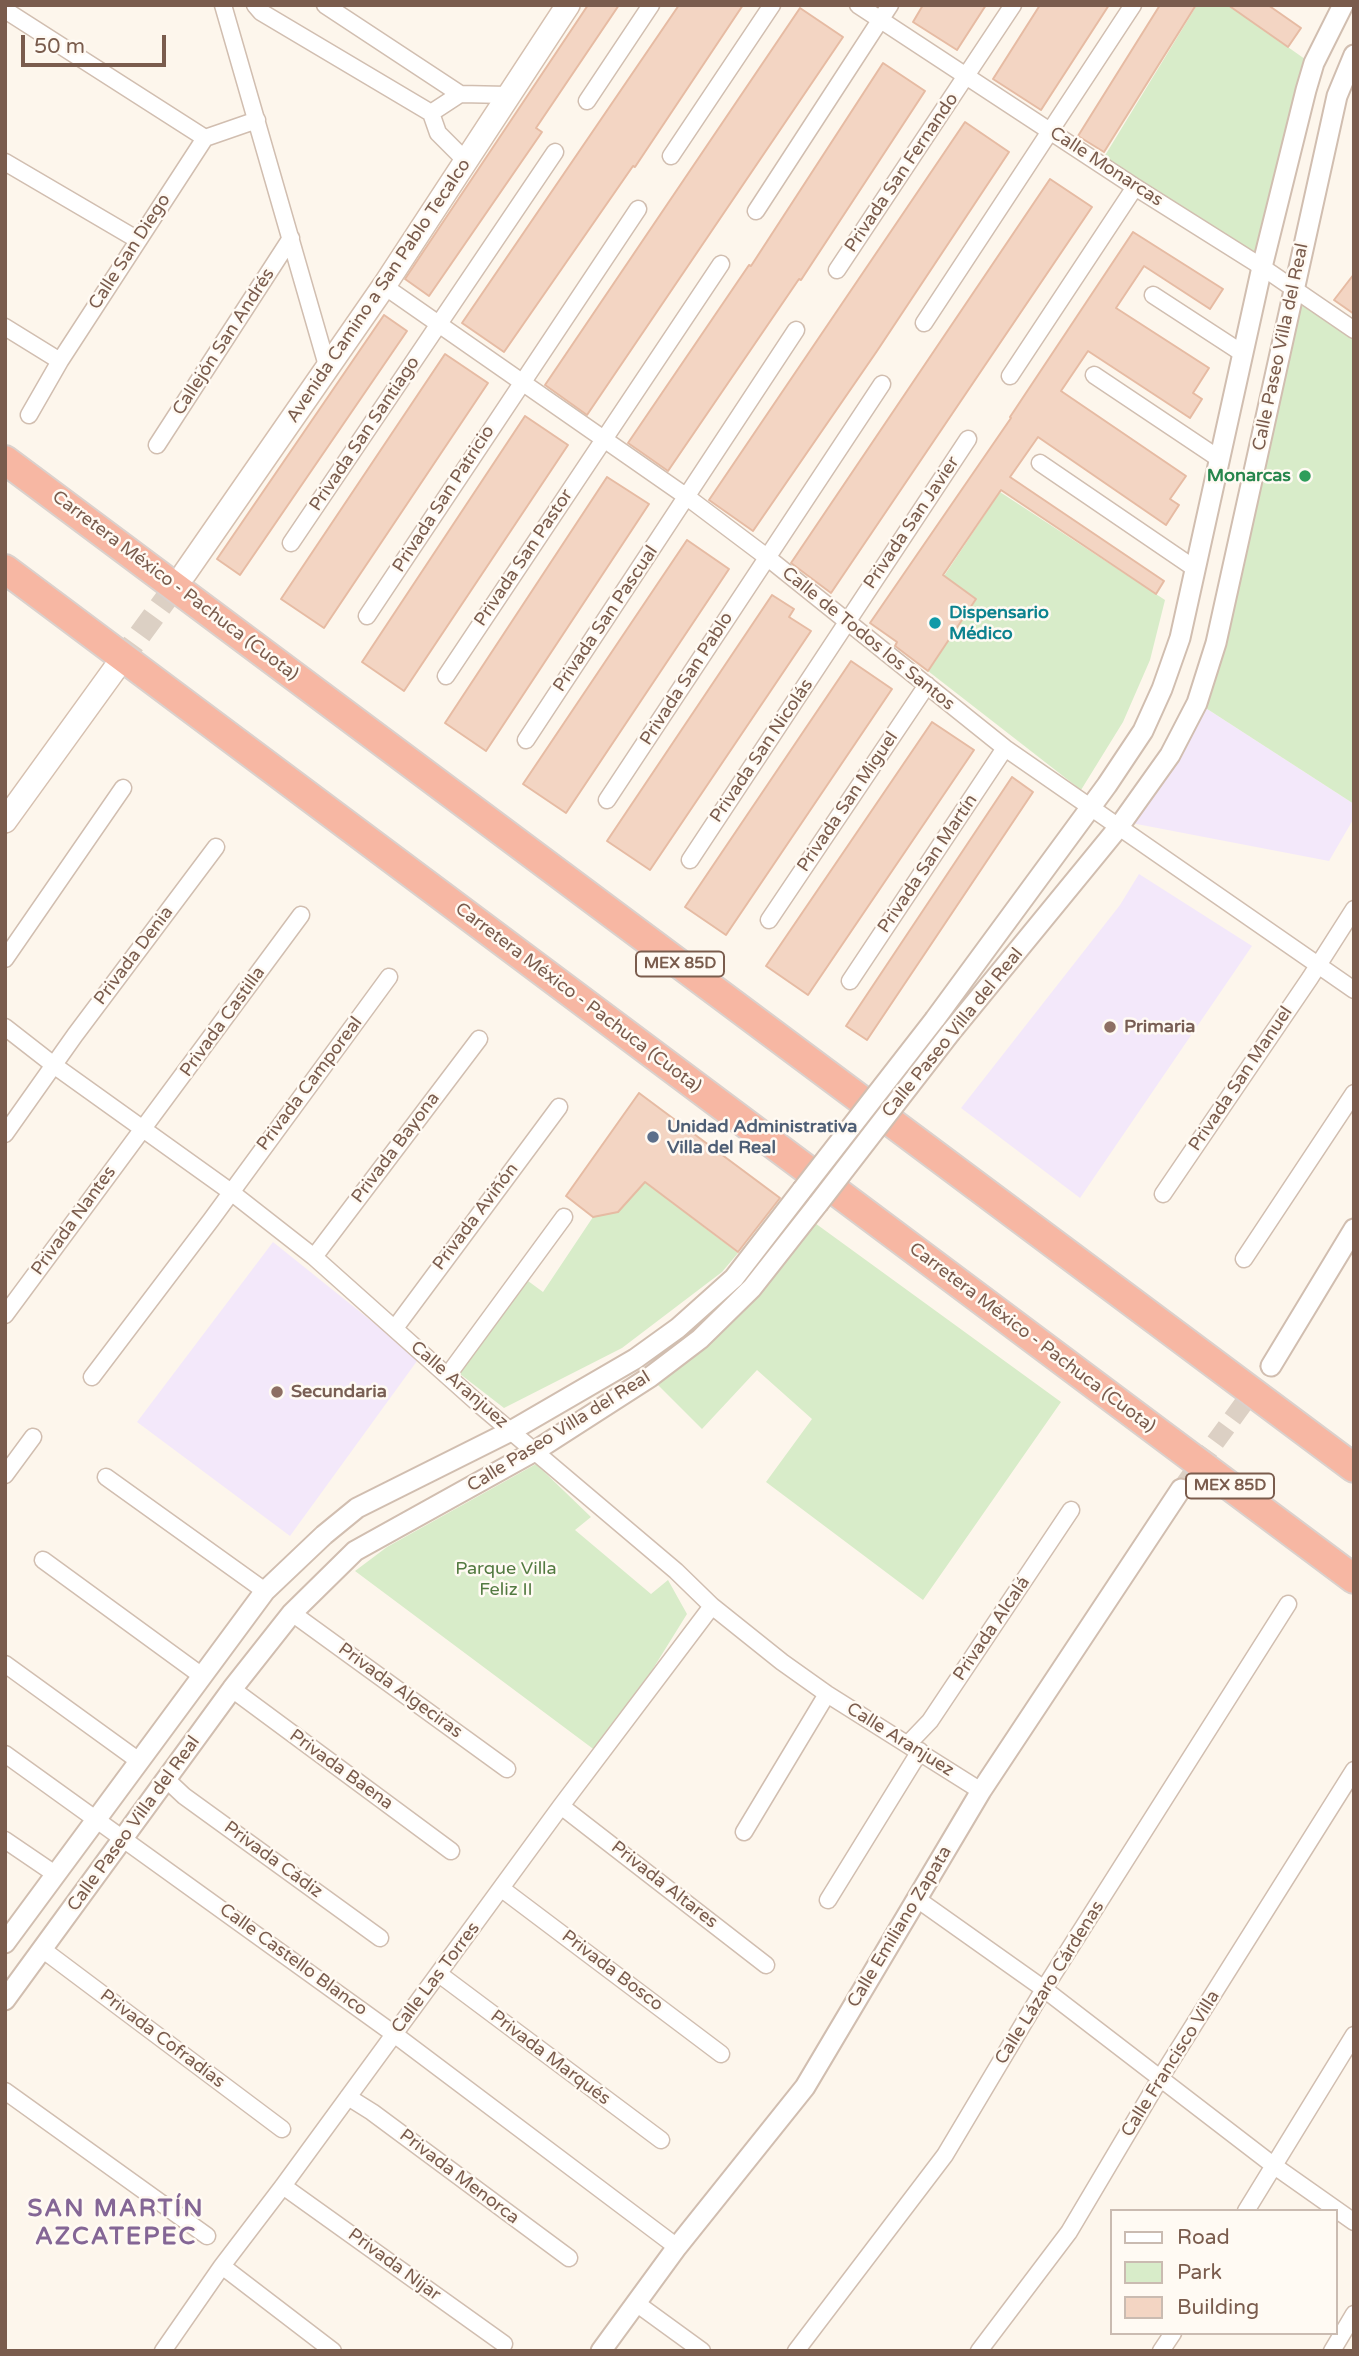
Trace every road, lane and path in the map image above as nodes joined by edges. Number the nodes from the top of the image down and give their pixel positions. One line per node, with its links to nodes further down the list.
1 (223, 5): 20 (street)
2 (255, 5): 19 (street)
3 (325, 5): 16 (street)
4 (568, 5): 17 (main road, Avenida Camino a San Pablo Tecalco)
5 (651, 5): 18 (street)
6 (772, 5): 24 (street)
7 (858, 5): 13 (street, Calle Monarcas)
8 (890, 5): 13 (street)
9 (1013, 5): 15 (street, Privada San Fernando)
10 (1133, 5): 21 (street)
11 (1338, 7): 33 (street, Calle Paseo Villa del Real)
12 (5, 10): 22 (street)
13 (881, 20): 15 (street, Calle Monarcas); 29 (street)
14 (1354, 55): 36 (street, Calle Paseo Villa del Real)
15 (967, 77): 21 (street, Calle Monarcas); 34 (street, Privada San Fernando)
16 (460, 94): 17 (street); 19 (street)
17 (509, 95): 25 (main road, Avenida Camino a San Pablo Tecalco)
18 (587, 101)
19 (431, 113): 25 (street)
20 (257, 120): 22 (street); 30 (street)
21 (1052, 132): 27 (street, Calle Monarcas); 38 (street)
22 (205, 138): 31 (street, Calle San Diego)
23 (555, 152): 39 (street, Privada San Santiago)
24 (671, 156)
25 (466, 161): 35 (main road, Avenida Camino a San Pablo Tecalco)
26 (5, 162): 31 (street)
27 (1135, 187): 33 (street, Calle Monarcas); 47 (street)
28 (638, 209): 48 (street, Privada San Patricio)
29 (756, 211)
30 (291, 238): 45 (street); 53 (street, Callejón San Andrés)
31 (138, 240): 44 (street, Calle San Diego)
32 (722, 264): 52 (street, Privada San Pastor)
33 (1262, 267): 36 (street, Calle Monarcas); 43 (street, Calle Paseo Villa del Real)
34 (837, 270)
35 (384, 286): 39 (street, Calle de Todos los Santos); 45 (main road, Avenida Camino a San Pablo Tecalco)
36 (1294, 288): 42 (street, Calle Monarcas); 75 (street, Calle Paseo Villa del Real)
37 (1153, 295): 43 (street)
38 (925, 323)
39 (439, 326): 48 (street, Calle de Todos los Santos); 58 (street, Privada San Santiago)
40 (5, 327): 44 (street)
41 (796, 330): 57 (street, Privada San Pascual)
42 (1354, 330)
43 (1242, 353): 54 (street, Calle Paseo Villa del Real)
44 (60, 361): 50 (street, Calle San Diego)
45 (328, 369): 62 (main road, Avenida Camino a San Pablo Tecalco)
46 (1094, 375): 54 (street)
47 (1010, 376)
48 (521, 381): 52 (street, Calle de Todos los Santos); 63 (street, Privada San Patricio)
49 (882, 384): 59 (street, Privada San Pablo)
50 (29, 415)
51 (968, 439): 64 (street, Privada San Javier)
52 (603, 441): 57 (street, Calle de Todos los Santos); 67 (street, Privada San Pastor)
53 (157, 445)
54 (1218, 458): 60 (street, Calle Paseo Villa del Real)
55 (5, 460): 107 (highway, Carretera México - Pachuca (Cuota) / MEX 85D)
56 (1040, 463): 60 (street)
57 (687, 497): 59 (street, Calle de Todos los Santos); 69 (street, Privada San Pascual)
58 (291, 543)
59 (768, 558): 64 (street, Calle de Todos los Santos); 72 (street, Privada San Pablo)
60 (1194, 568): 73 (street, Calle Paseo Villa del Real)
61 (5, 569): 113 (highway, Carretera México - Pachuca (Cuota) / MEX 85D)
62 (185, 573)
63 (367, 616)
64 (847, 622): 65 (street, Privada San Javier); 68 (street, Calle de Todos los Santos)
65 (834, 643): 77 (street, Privada San Nicolás)
66 (120, 662): 74 (main road)
67 (446, 676)
68 (927, 685): 70 (street, Calle de Todos los Santos); 80 (street, Privada San Miguel)
69 (526, 740)
70 (1005, 748): 73 (street, Calle de Todos los Santos); 84 (street, Privada San Martín)
71 (123, 788): 81 (street)
72 (607, 800)
73 (1089, 808): 75 (street, Calle de Todos los Santos); 104 (street, Calle Paseo Villa del Real, bridge)
74 (5, 821)
75 (1118, 828): 82 (street, Calle de Todos los Santos); 106 (street, Calle Paseo Villa del Real, bridge)
76 (216, 847): 88 (street, Privada Denia)
77 (690, 860)
78 (1354, 909): 82 (street, Privada San Manuel)
79 (301, 915): 91 (street, Privada Castilla)
80 (769, 920)
81 (5, 959)
82 (1318, 964): 85 (street, Calle de Todos los Santos); 94 (street, Privada San Manuel)
83 (390, 977): 93 (street, Privada Camporeal)
84 (850, 981)
85 (1354, 990)
86 (5, 1027): 88 (street, Calle Aranjuez)
87 (479, 1039): 97 (street, Privada Bayona)
88 (55, 1066): 91 (street, Calle Aranjuez); 92 (street, Privada Denia)
89 (1354, 1093): 98 (street)
90 (559, 1107): 100 (street, Privada Aviñón)
91 (144, 1128): 93 (street, Calle Aranjuez); 99 (street, Privada Nantes)
92 (5, 1134)
93 (231, 1192): 97 (street, Calle Aranjuez); 103 (street, Privada Camporeal)
94 (1163, 1194)
95 (564, 1217): 102 (street)
96 (1354, 1229): 101 (street)
97 (314, 1257): 100 (street, Calle Aranjuez)
98 (1244, 1259)
99 (5, 1315)
100 (395, 1328): 102 (street, Calle Aranjuez)
101 (1271, 1366)
102 (448, 1376): 104 (street, Calle Aranjuez)
103 (92, 1377)
104 (511, 1431): 106 (street, Calle Aranjuez); 114 (street, Calle Paseo Villa del Real)
105 (33, 1437): 108 (street)
106 (535, 1451): 116 (street, Calle Aranjuez); 117 (street, Calle Paseo Villa del Real)
107 (1354, 1468)
108 (5, 1475)
109 (106, 1477): 114 (street)
110 (1181, 1489): 128 (street, Calle Emiliano Zapata)
111 (1071, 1510): 122 (street, Privada Alcalá)
112 (43, 1560): 119 (street)
113 (1354, 1579)
114 (265, 1591): 119 (street, Calle Paseo Villa del Real)
115 (1288, 1604): 144 (street, Calle Lázaro Cárdenas)
116 (712, 1606): 121 (street, Calle Aranjuez); 129 (street, Calle Las Torres)
117 (292, 1613): 120 (street, Calle Paseo Villa del Real); 125 (street, Privada Algeciras)
118 (5, 1664): 124 (street)
119 (202, 1676): 124 (street, Calle Paseo Villa del Real)
120 (232, 1689): 127 (street, Calle Paseo Villa del Real); 134 (street, Privada Baena)
121 (827, 1694): 122 (street, Calle Aranjuez); 131 (street)
122 (914, 1747): 128 (street, Calle Aranjuez); 138 (street, Privada Alcalá)
123 (5, 1754): 130 (street, Calle Castello Blanco)
124 (139, 1761): 130 (street, Calle Paseo Villa del Real)
125 (508, 1769)
126 (1354, 1770): 149 (street, Calle Francisco Villa)
127 (167, 1780): 132 (street, Calle Paseo Villa del Real); 139 (street, Privada Cádiz)
128 (981, 1791): 137 (street, Calle Emiliano Zapata)
129 (561, 1806): 136 (street, Calle Las Torres); 142 (street, Privada Altares)
130 (96, 1819): 132 (street, Calle Castello Blanco); 135 (street, Calle Paseo Villa del Real)
131 (744, 1832)
132 (123, 1838): 141 (street, Calle Paseo Villa del Real); 146 (street, Calle Castello Blanco)
133 (5, 1840): 135 (street)
134 (451, 1851)
135 (55, 1874): 140 (street, Calle Paseo Villa del Real)
136 (502, 1889): 143 (street, Calle Las Torres); 148 (street, Privada Bosco)
137 (917, 1899): 144 (street); 161 (street, Calle Emiliano Zapata)
138 (828, 1900)
139 (380, 1938)
140 (5, 1943)
141 (42, 1949): 145 (street, Calle Paseo Villa del Real); 152 (street, Privada Cofradías)
142 (766, 1965)
143 (439, 1974): 146 (street, Calle Las Torres); 153 (street, Privada Marqués)
144 (1044, 1989): 149 (street); 172 (street, Calle Lázaro Cárdenas)
145 (5, 2000)
146 (394, 2034): 151 (street, Calle Las Torres); 161 (street, Calle Castello Blanco)
147 (1354, 2035): 154 (street)
148 (721, 2054)
149 (1161, 2077): 154 (street); 173 (street, Calle Francisco Villa)
150 (5, 2091): 160 (street)
151 (348, 2097): 155 (street, Calle Las Torres); 162 (street, Privada Menorca)
152 (282, 2129)
153 (661, 2140)
154 (1273, 2165): 156 (street); 157 (street)
155 (283, 2186): 163 (street, Calle Las Torres); 167 (street, Privada Nijar)
156 (1247, 2209)
157 (1336, 2209)
158 (1338, 2211): 159 (street)
159 (1354, 2222)
160 (207, 2236)
161 (677, 2247): 164 (street, Calle Emiliano Zapata)
162 (569, 2258)
163 (222, 2266): 168 (street, Calle Las Torres); 169 (street)
164 (636, 2303): 170 (street, Calle Emiliano Zapata); 171 (street)
165 (1354, 2314): 175 (street)
166 (1172, 2335): 174 (street)
167 (504, 2344)
168 (163, 2351)
169 (333, 2351)
170 (601, 2351)
171 (702, 2351)
172 (796, 2351)
173 (979, 2351)
174 (1161, 2351)
175 (1332, 2351)

